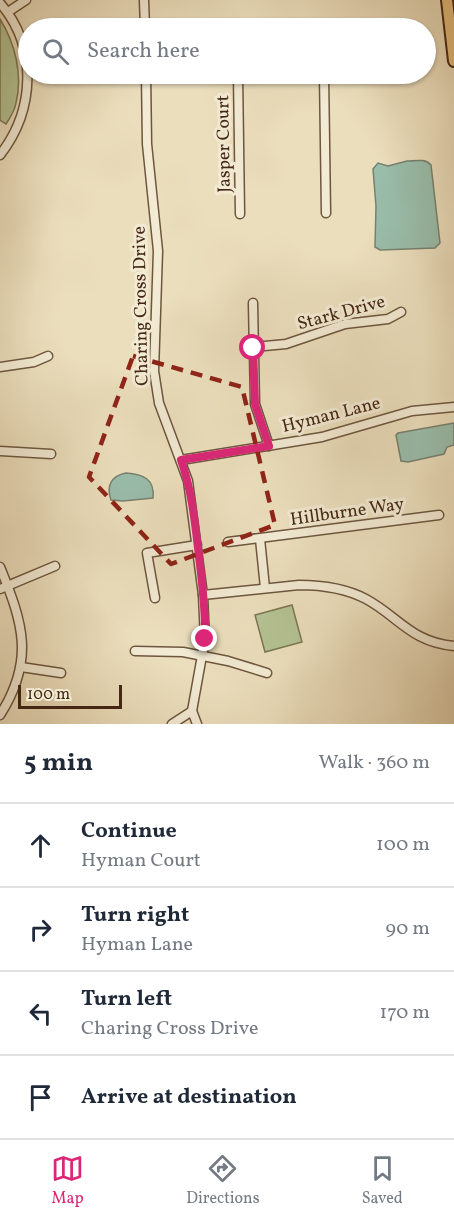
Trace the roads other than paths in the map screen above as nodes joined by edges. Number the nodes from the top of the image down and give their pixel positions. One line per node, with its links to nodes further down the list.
1 (26, 0): 5 (street)
2 (144, 0): 6 (street)
3 (447, 0): 8 (main road)
4 (0, 3): 5 (street)
5 (8, 12): 7 (street)
6 (145, 18)
7 (18, 34)
8 (454, 61)
9 (27, 84): 13 (street)
10 (146, 84): 25 (street, Charing Cross Drive)
11 (238, 84): 15 (street, Jasper Court)
12 (324, 84): 14 (street)
13 (0, 155)
14 (326, 213)
15 (240, 214)
16 (253, 303): 18 (street)
17 (401, 312): 18 (street, Stark Drive)
18 (253, 348): 22 (street)
19 (48, 356): 20 (street)
20 (0, 367)
21 (454, 407): 22 (street, Hyman Lane)
22 (269, 446): 25 (street, Hyman Lane)
23 (0, 451): 24 (street)
24 (51, 454)
25 (181, 460): 29 (street, Charing Cross Drive)
26 (439, 515): 27 (street, Hillburne Way)
27 (260, 539): 28 (street, Hillburne Way); 33 (street)
28 (228, 542)
29 (197, 545): 34 (street, Charing Cross Drive); 35 (street)
30 (55, 566): 32 (street)
31 (0, 567): 32 (street)
32 (4, 587): 39 (street)
33 (265, 588): 34 (street); 36 (street)
34 (203, 595): 38 (street, Charing Cross Drive)
35 (155, 598)
36 (454, 646)
37 (135, 651): 38 (street)
38 (203, 656): 40 (street); 42 (street, Charing Cross Drive)
39 (21, 667): 41 (street); 43 (street)
40 (267, 673)
41 (61, 674)
42 (192, 711): 44 (street); 45 (street)
43 (0, 714)
44 (172, 724)
45 (197, 724)

